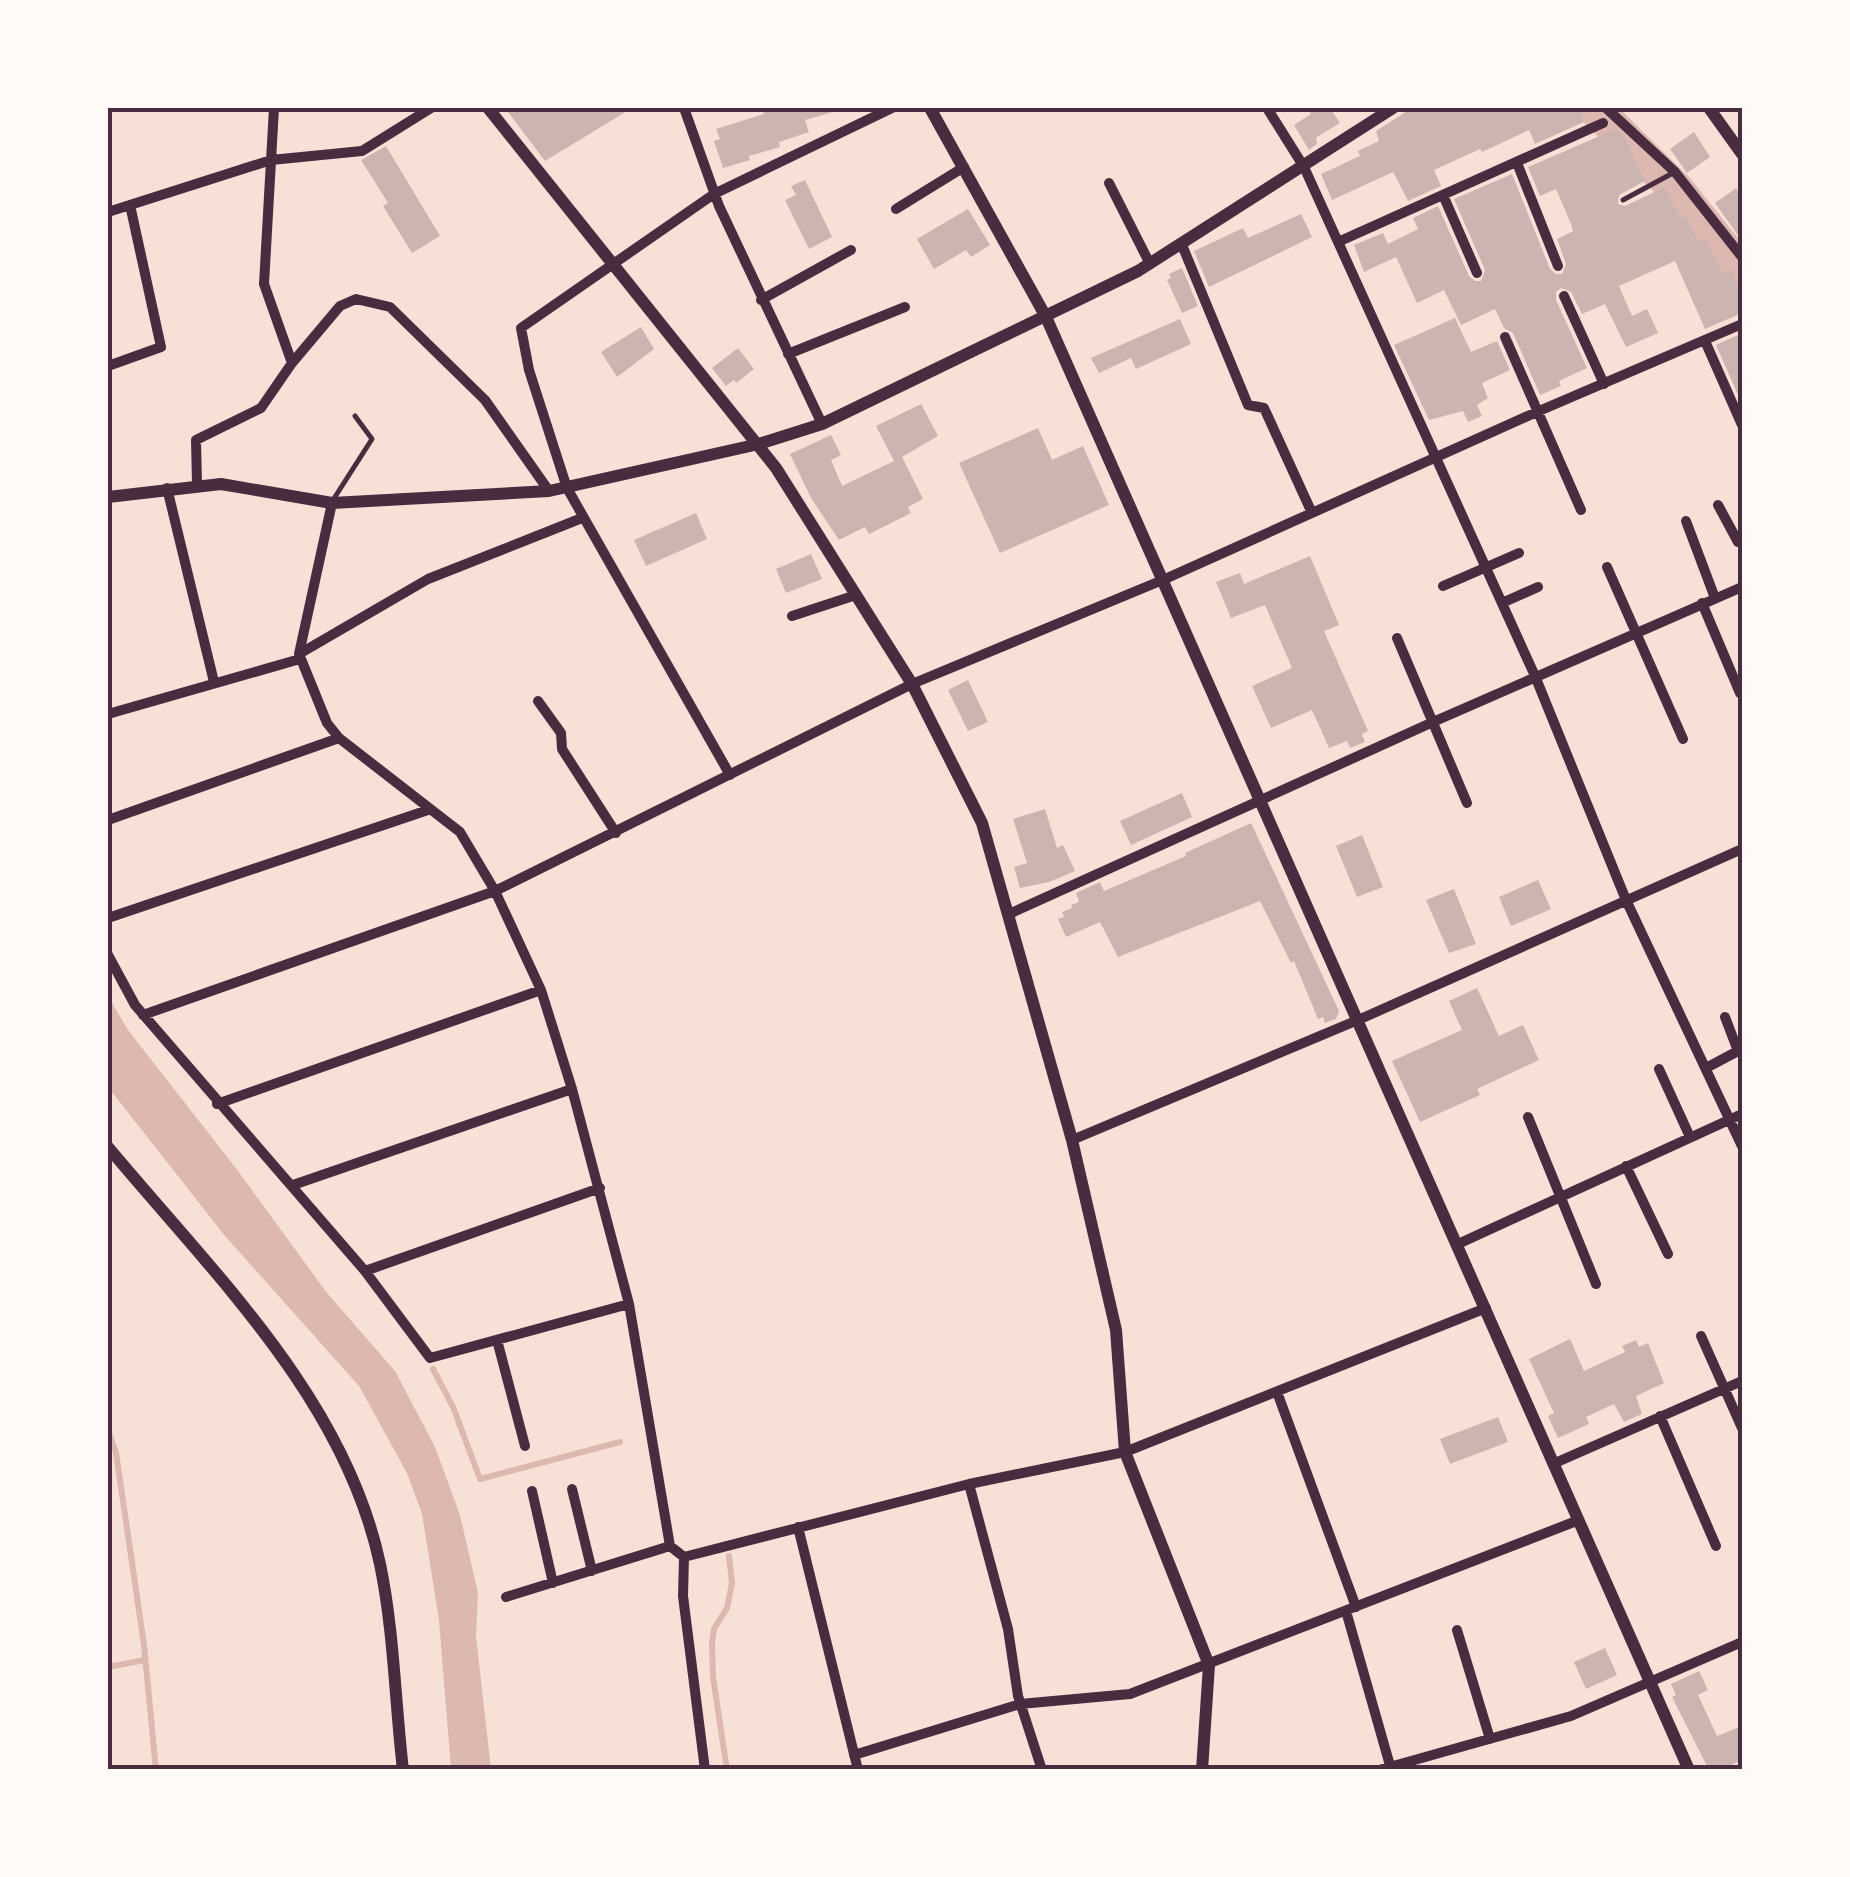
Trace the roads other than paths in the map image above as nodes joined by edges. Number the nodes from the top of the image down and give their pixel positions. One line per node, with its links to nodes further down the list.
1 (274, 108): 13 (street)
2 (431, 108): 13 (street)
3 (488, 108): 30 (street)
4 (684, 108): 19 (street)
5 (892, 108): 19 (street)
6 (930, 108): 15 (street)
7 (1267, 108): 16 (street)
8 (1392, 108): 16 (street)
9 (1606, 108): 17 (street)
10 (1708, 108): 12 (street)
11 (1603, 123): 14 (street)
12 (1742, 154)
13 (271, 160): 22 (street); 41 (street)
14 (1518, 162): 20 (street); 31 (street)
15 (964, 167): 23 (street); 36 (street)
16 (1304, 167): 25 (street); 26 (street)
17 (1668, 176): 21 (lane); 28 (street)
18 (1109, 184): 29 (street)
19 (714, 194): 30 (street); 34 (street)
20 (1443, 196): 25 (street); 32 (street)
21 (1622, 200)
22 (130, 205): 24 (street); 42 (street)
23 (896, 210)
24 (108, 212)
25 (1338, 242): 49 (street)
26 (1182, 245): 29 (street); 58 (street)
27 (851, 250): 34 (street)
28 (1739, 256)
29 (1150, 264): 36 (street)
30 (614, 266): 48 (street); 52 (street)
31 (1558, 266)
32 (1477, 273)
33 (1564, 296): 43 (street)
34 (761, 300): 40 (street)
35 (905, 308): 40 (street)
36 (1046, 316): 46 (street); 65 (street)
37 (1742, 324): 39 (street)
38 (1505, 337): 44 (street)
39 (1705, 341): 43 (street); 47 (street)
40 (788, 354): 46 (street)
41 (292, 363): 50 (street); 53 (street)
42 (108, 366)
43 (1604, 384): 44 (street)
44 (1539, 411): 49 (street); 57 (street)
45 (355, 416): 55 (lane)
46 (822, 424): 48 (street)
47 (1742, 426)
48 (759, 444): 52 (street); 69 (street)
49 (1437, 457): 58 (street); 64 (street)
50 (197, 484): 51 (street); 55 (street)
51 (168, 488): 54 (street); 78 (street)
52 (567, 488): 53 (street); 59 (street)
53 (549, 491): 55 (street)
54 (108, 497)
55 (332, 503): 76 (street)
56 (1718, 505): 61 (street)
57 (1581, 510)
58 (1312, 514): 65 (street)
59 (582, 518): 76 (street); 86 (street)
60 (1686, 521): 70 (street)
61 (1742, 540)
62 (1519, 553): 64 (street)
63 (1607, 567): 74 (street)
64 (1486, 568): 66 (street); 72 (street)
65 (1165, 579): 79 (street); 87 (street)
66 (1443, 586)
67 (1538, 586): 72 (street)
68 (1742, 587): 70 (street)
69 (856, 595): 73 (street); 79 (street)
70 (1715, 598): 71 (street)
71 (1702, 602): 74 (street); 80 (street)
72 (1502, 603): 77 (street)
73 (792, 616)
74 (1637, 631): 77 (street); 85 (street)
75 (1397, 638): 83 (street)
76 (300, 656): 78 (street); 84 (street)
77 (1535, 676): 83 (street); 94 (street)
78 (214, 682): 82 (street)
79 (912, 684): 86 (street); 95 (street)
80 (1740, 693)
81 (538, 700): 91 (street)
82 (108, 714)
83 (1432, 722): 87 (street); 88 (street)
84 (339, 738): 89 (street); 90 (street)
85 (1683, 739)
86 (730, 774): 91 (street)
87 (1262, 799): 95 (street); 101 (street)
88 (1467, 802)
89 (428, 810): 93 (street); 96 (street)
90 (108, 820)
91 (616, 833): 93 (street)
92 (1742, 850): 94 (street)
93 (495, 891): 98 (street); 99 (street)
94 (1626, 900): 101 (street); 102 (street)
95 (1009, 914): 110 (street)
96 (108, 918)
97 (108, 956): 99 (street)
98 (541, 990): 104 (street); 105 (street)
99 (143, 1015): 105 (street)
100 (1725, 1017): 102 (street)
101 (1358, 1020): 110 (street); 117 (street)
102 (1706, 1068): 108 (street)
103 (1659, 1069): 109 (street)
104 (572, 1088): 114 (street); 115 (street)
105 (218, 1104): 114 (street)
106 (1742, 1114): 108 (street)
107 (1528, 1118): 116 (street)
108 (1730, 1119): 109 (street); 111 (street)
109 (1690, 1137): 113 (street)
110 (1072, 1140): 131 (street)
111 (1742, 1146)
112 (108, 1147): 153 (street)
113 (1626, 1166): 116 (street); 118 (street)
114 (292, 1185): 119 (street)
115 (600, 1188): 119 (street); 121 (street)
116 (1561, 1195): 117 (street); 120 (street)
117 (1458, 1244): 122 (street)
118 (1668, 1254)
119 (365, 1271): 124 (street)
120 (1596, 1284)
121 (629, 1304): 124 (street); 138 (street)
122 (1486, 1308): 127 (street); 132 (street)
123 (1701, 1336): 126 (street)
124 (497, 1340): 130 (street)
125 (1742, 1381): 126 (street)
126 (1724, 1389): 128 (street); 129 (street)
127 (1277, 1392): 131 (street); 144 (street)
128 (1660, 1416): 132 (street); 139 (street)
129 (1742, 1428)
130 (525, 1446)
131 (1125, 1452): 133 (street); 147 (street)
132 (1555, 1463): 136 (street)
133 (969, 1484): 137 (street); 149 (street)
134 (572, 1488): 141 (street)
135 (532, 1491): 142 (street)
136 (1579, 1520): 144 (street); 148 (street)
137 (798, 1527): 140 (street); 151 (street)
138 (670, 1546): 140 (street); 141 (street)
139 (1716, 1546)
140 (684, 1557): 154 (street)
141 (592, 1571): 142 (street)
142 (553, 1583): 143 (street)
143 (506, 1597)
144 (1351, 1609): 147 (street); 152 (street)
145 (1457, 1630): 150 (street)
146 (1742, 1642): 148 (street)
147 (1209, 1666): 149 (street); 157 (street)
148 (1652, 1684): 150 (street); 158 (street)
149 (1020, 1704): 151 (street); 156 (street)
150 (1490, 1739): 152 (street)
151 (854, 1755): 155 (street)
152 (1386, 1768)
153 (403, 1770)
154 (705, 1770)
155 (858, 1770)
156 (1042, 1770)
157 (1202, 1770)
158 (1689, 1770)

